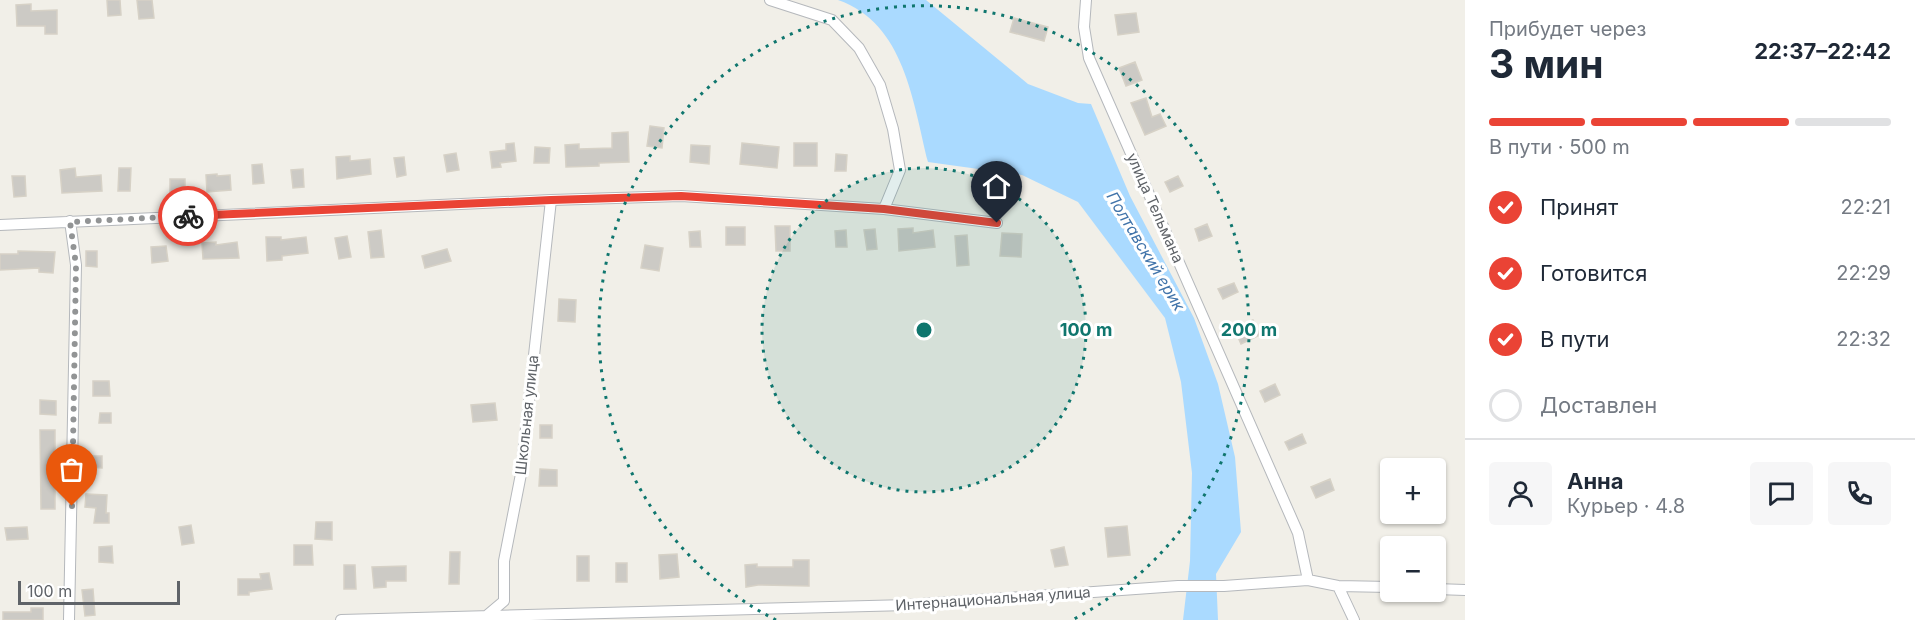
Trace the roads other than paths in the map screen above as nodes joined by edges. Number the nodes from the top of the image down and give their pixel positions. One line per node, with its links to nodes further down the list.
1 (770, 0): 4 (street)
2 (1086, 0): 8 (street, улица Тельмана)
3 (551, 200): 4 (street); 5 (street); 13 (street, Школьная улица)
4 (884, 209): 6 (street)
5 (70, 222): 7 (street); 14 (street)
6 (997, 223)
7 (0, 225)
8 (1308, 580): 9 (street, Интернациональная улица); 13 (street, Интернациональная улица)
9 (1338, 586): 10 (street, Интернациональная улица); 16 (street)
10 (1380, 587)
11 (1446, 589): 12 (street)
12 (1465, 590)
13 (485, 619): 15 (street, Интернациональная улица)
14 (69, 620)
15 (341, 620)
16 (1354, 620)

